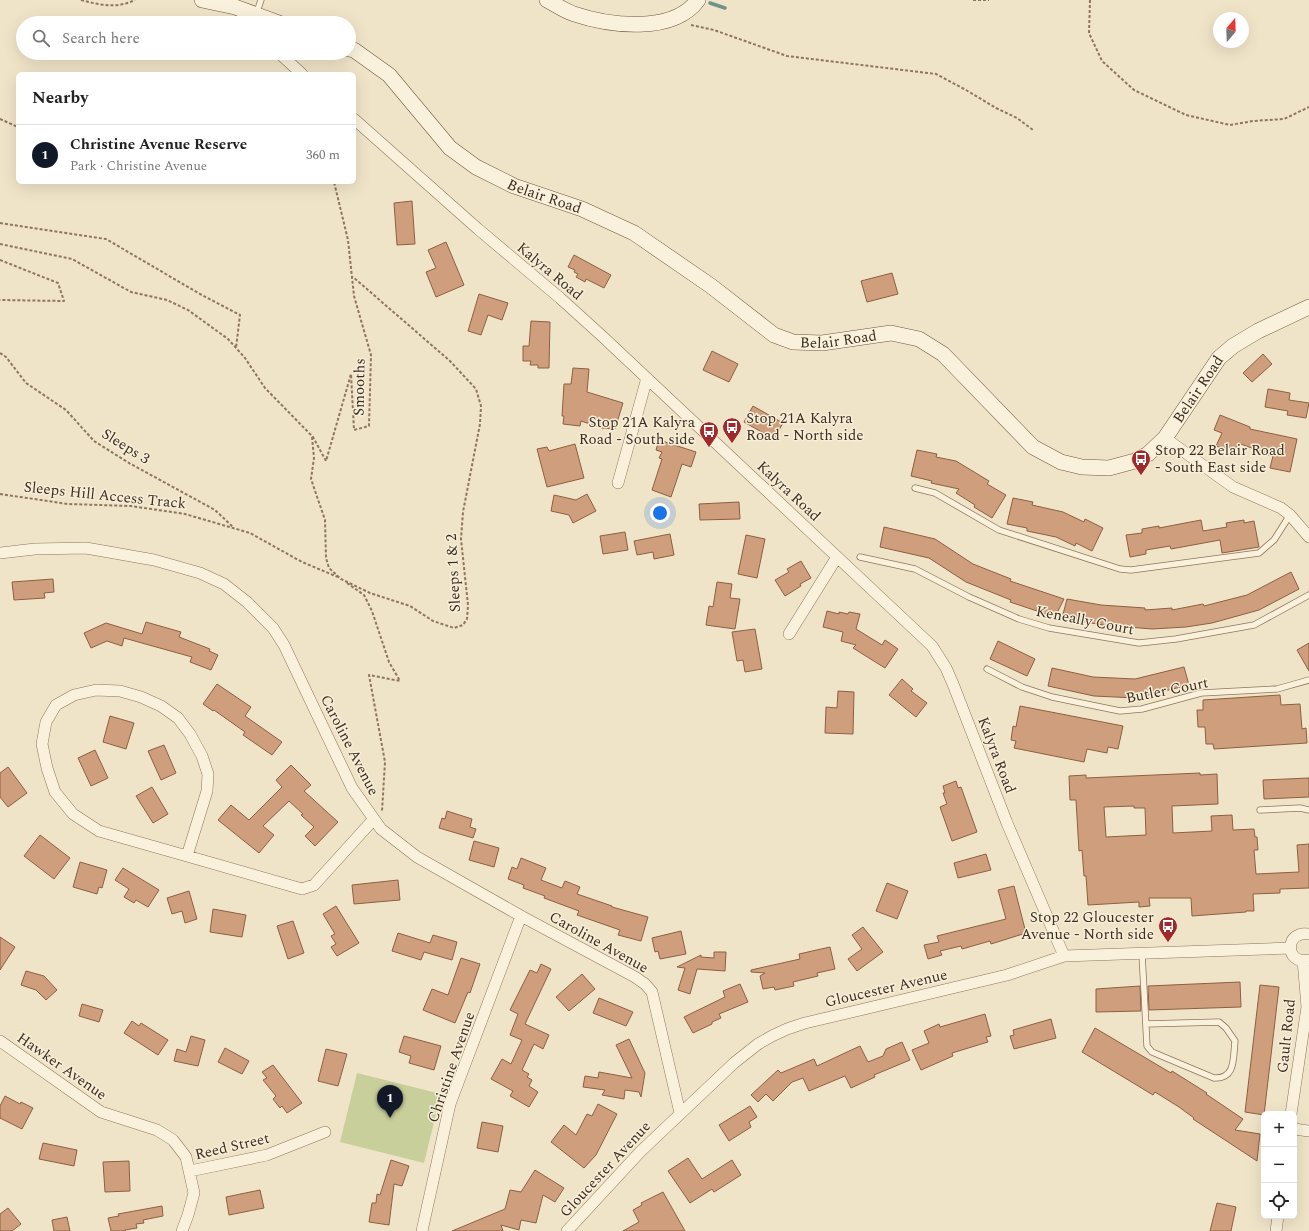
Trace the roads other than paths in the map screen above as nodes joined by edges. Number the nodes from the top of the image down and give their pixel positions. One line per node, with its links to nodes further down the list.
1 (202, 0): 5 (main road)
2 (261, 0): 6 (lane)
3 (547, 0): 4 (main road)
4 (698, 0)
5 (256, 16)
6 (261, 16)
7 (356, 51): 13 (main road, Belair Road)
8 (287, 60): 9 (street)
9 (300, 72)
10 (356, 121): 12 (street, Kalyra Road)
11 (1309, 307): 13 (main road, Belair Road)
12 (647, 378): 14 (street); 19 (street, Kalyra Road)
13 (1165, 438): 16 (street)
14 (618, 483)
15 (915, 488): 16 (lane)
16 (1290, 515): 17 (street)
17 (1309, 537)
18 (0, 553): 27 (street, Caroline Avenue)
19 (837, 557): 22 (street); 33 (street, Kalyra Road)
20 (860, 557): 21 (lane, Keneally Court)
21 (1309, 595)
22 (789, 634)
23 (987, 669): 24 (lane, Butler Court)
24 (1309, 680)
25 (1260, 810): 26 (lane)
26 (1309, 810)
27 (373, 820): 28 (street); 29 (street, Caroline Avenue)
28 (187, 856): 28 (street)
29 (521, 916): 38 (street, Caroline Avenue); 45 (street, Christine Avenue)
30 (1309, 934): 31 (street)
31 (1290, 948): 32 (street, Gloucester Avenue); 34 (street)
32 (1142, 954): 33 (street, Gloucester Avenue); 35 (lane)
33 (1064, 956): 38 (street, Gloucester Avenue)
34 (1306, 960): 37 (street, Gault Road)
35 (1146, 1024): 35 (lane)
36 (0, 1041): 42 (street, Hawker Avenue)
37 (1291, 1111)
38 (680, 1113): 46 (street, Gloucester Avenue)
39 (1297, 1129): 40 (street)
40 (1309, 1131)
41 (325, 1132): 42 (street, Reed Street)
42 (190, 1171): 44 (street, Hawker Avenue)
43 (1278, 1219): 47 (street)
44 (182, 1231)
45 (422, 1231)
46 (567, 1231)
47 (1276, 1231)

